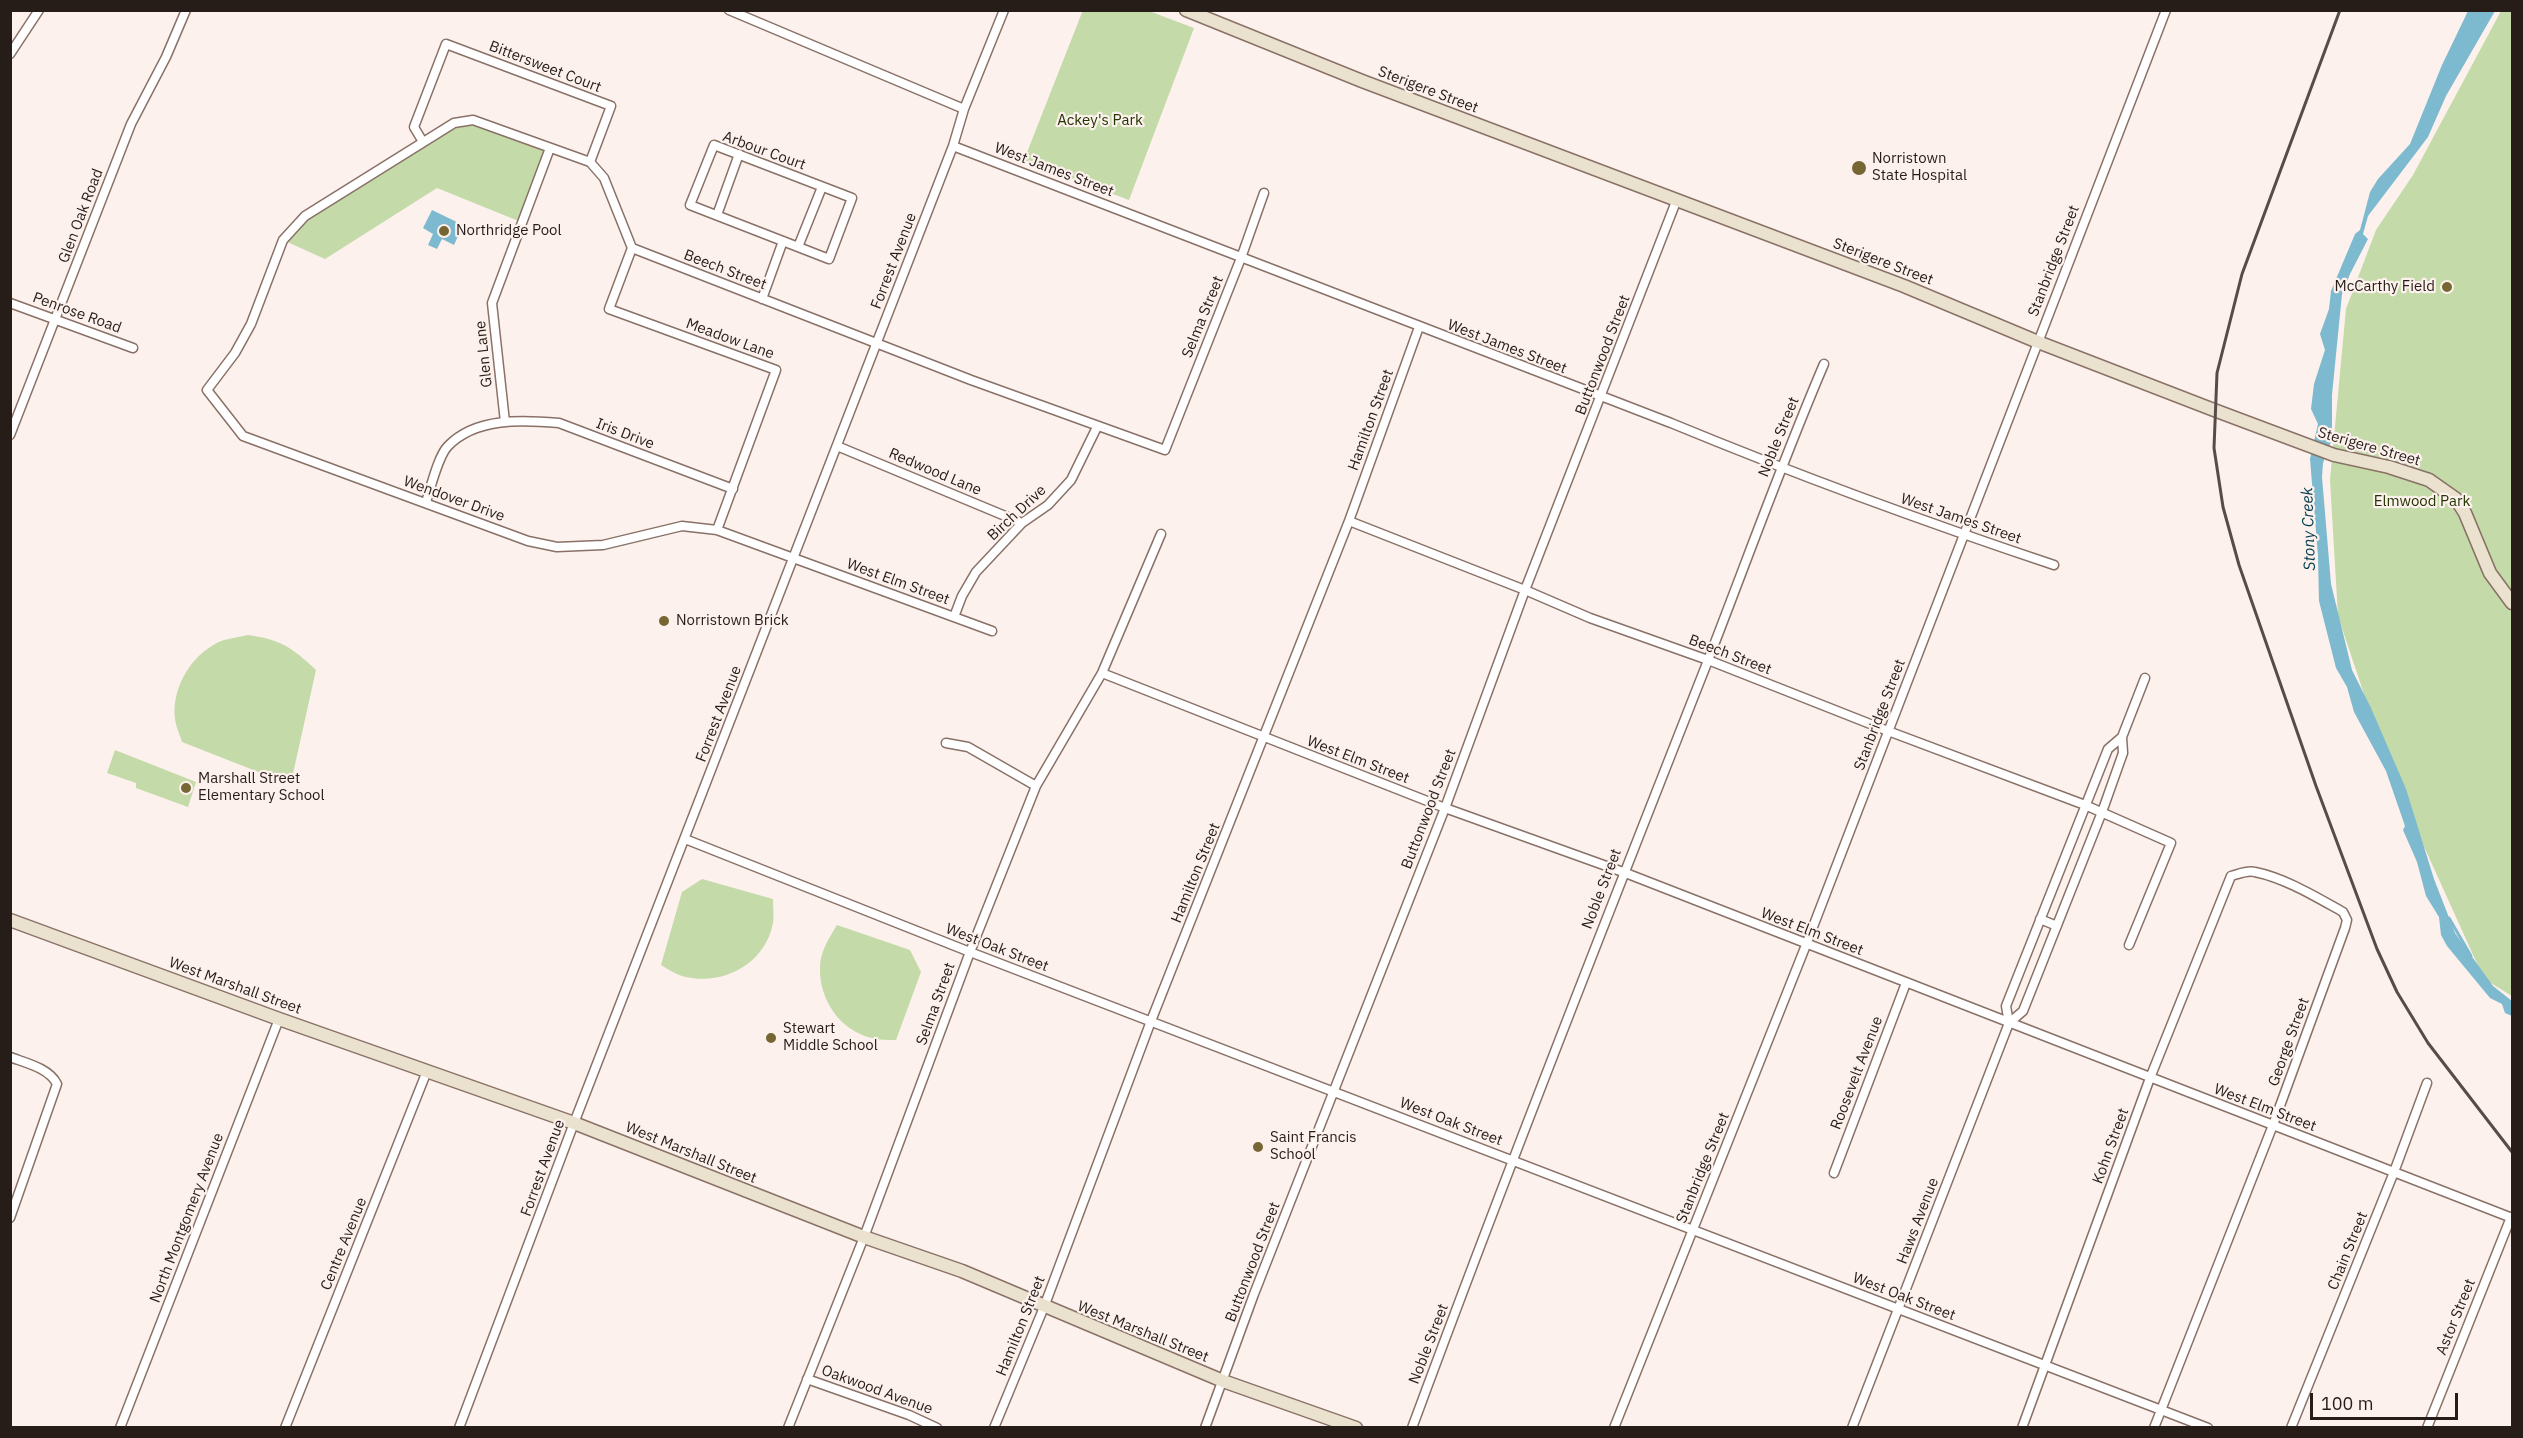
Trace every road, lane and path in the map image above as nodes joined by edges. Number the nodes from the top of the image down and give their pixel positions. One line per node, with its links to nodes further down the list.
1 (39, 10): 7 (street)
2 (186, 10): 24 (street, Glen Oak Road)
3 (729, 10): 8 (street)
4 (1004, 10): 8 (street, Forrest Avenue)
5 (1186, 10): 16 (street, Sterigere Street)
6 (2166, 10): 26 (street, Stanbridge Street)
7 (10, 54)
8 (964, 109): 10 (street, Forrest Avenue)
9 (423, 142): 11 (street); 13 (street, Bittersweet Court); 38 (street, Wendover Drive)
10 (954, 146): 21 (street, West James Street); 27 (street, Forrest Avenue)
11 (550, 148): 13 (street); 31 (street, Glen Lane)
12 (739, 154): 14 (street, Arbour Court); 17 (street); 17 (street, Arbour Court)
13 (590, 162): 20 (street)
14 (822, 187): 19 (street); 19 (street, Arbour Court)
15 (1264, 193): 21 (street, Selma Street)
16 (1677, 199): 26 (street, Sterigere Street); 30 (street, Buttonwood Street)
17 (717, 215): 18 (street, Arbour Court)
18 (783, 241): 19 (street, Arbour Court); 22 (street)
19 (798, 247)
20 (632, 248): 22 (street, Beech Street); 37 (street, Meadow Lane)
21 (1241, 258): 25 (street, West James Street); 35 (street, Selma Street)
22 (762, 299): 27 (street, Beech Street)
23 (10, 303): 24 (street, Penrose Road)
24 (54, 319): 28 (street, Penrose Road); 33 (street, Glen Oak Road)
25 (1419, 327): 30 (street, West James Street); 39 (street, Hamilton Street)
26 (2038, 342): 43 (street, Stanbridge Street); 47 (street, Sterigere Street)
27 (877, 343): 32 (street, Beech Street); 34 (street, Forrest Avenue)
28 (133, 348)
29 (1824, 364): 36 (street, Noble Street)
30 (1602, 397): 36 (street, West James Street); 46 (street, Buttonwood Street)
31 (505, 422): 37 (street, Iris Drive); 38 (street, Iris Drive)
32 (1097, 428): 35 (street, Beech Street); 40 (street, Birch Drive)
33 (10, 435)
34 (837, 446): 40 (street, Redwood Lane); 44 (street, Forrest Avenue)
35 (1165, 450)
36 (1780, 468): 43 (street, West James Street); 50 (street, Noble Street)
37 (733, 489): 41 (street, Meadow Lane)
38 (426, 502): 41 (street, Wendover Drive)
39 (1349, 521): 46 (street, Beech Street); 54 (street, Hamilton Street)
40 (1022, 523): 48 (street, Birch Drive)
41 (717, 530): 44 (street, Wendover Drive)
42 (1161, 534): 51 (street, Selma Street)
43 (1964, 535): 45 (street, West James Street); 53 (street, Stanbridge Street)
44 (794, 558): 48 (street, West Elm Street); 61 (street, Forrest Avenue)
45 (2054, 565)
46 (1525, 590): 50 (street, Beech Street); 59 (street, Buttonwood Street)
47 (2512, 603)
48 (954, 617): 49 (street, West Elm Street)
49 (992, 631)
50 (1708, 660): 53 (street, Beech Street); 62 (street, Noble Street)
51 (1102, 673): 54 (street, West Elm Street); 57 (street, Selma Street)
52 (2145, 678): 55 (street, Haws Avenue)
53 (1888, 731): 58 (street, Beech Street); 67 (street, Stanbridge Street)
54 (1264, 737): 59 (street, West Elm Street); 72 (street, Hamilton Street)
55 (2122, 737): 58 (street, Haws Avenue); 60 (street, Haws Avenue)
56 (946, 743): 57 (street)
57 (1036, 786): 69 (street, Selma Street)
58 (2085, 805): 60 (street, Beech Street); 64 (street, Haws Avenue)
59 (1445, 808): 62 (street, West Elm Street); 78 (street, Buttonwood Street)
60 (2102, 812): 66 (street, Haws Avenue); 68 (street, Beech Street)
61 (685, 839): 69 (street, West Oak Street); 79 (street, Forrest Avenue)
62 (1623, 872): 67 (street, West Elm Street); 81 (street, Noble Street)
63 (2231, 876): 76 (street, Kohn Street); 80 (street, George Street)
64 (2040, 919): 66 (street); 73 (street, Haws Avenue)
65 (10, 920): 71 (street, West Marshall Street)
66 (2057, 926): 73 (street, Haws Avenue)
67 (1806, 945): 70 (street, West Elm Street); 86 (street, Stanbridge Street)
68 (2129, 945)
69 (970, 952): 72 (street, West Oak Street); 87 (street, Selma Street)
70 (1906, 983): 73 (street, West Elm Street); 83 (street, Roosevelt Avenue)
71 (279, 1019): 75 (street, West Marshall Street); 94 (street, North Montgomery Avenue)
72 (1152, 1021): 78 (street, West Oak Street); 88 (street, Hamilton Street)
73 (2009, 1023): 76 (street, West Elm Street); 89 (street, Haws Avenue)
74 (10, 1057): 85 (street)
75 (427, 1071): 79 (street, West Marshall Street); 95 (street, Centre Avenue)
76 (2150, 1078): 80 (street, West Elm Street); 90 (street, Kohn Street)
77 (2427, 1083): 82 (street, Chain Street)
78 (1335, 1091): 81 (street, West Oak Street); 92 (street, Buttonwood Street)
79 (574, 1123): 87 (street, West Marshall Street); 96 (street, Forrest Avenue)
80 (2273, 1125): 82 (street, West Elm Street); 93 (street, George Street)
81 (1513, 1160): 86 (street, West Oak Street); 102 (street, Noble Street)
82 (2394, 1172): 84 (street, West Elm Street); 108 (street, Chain Street)
83 (1834, 1173)
84 (2512, 1217): 109 (street, Astor Street)
85 (10, 1218)
86 (1693, 1229): 89 (street, West Oak Street); 103 (street, Stanbridge Street)
87 (864, 1237): 88 (street, West Marshall Street); 91 (street, Selma Street)
88 (1044, 1307): 92 (street, West Marshall Street); 99 (street, Hamilton Street)
89 (1899, 1309): 90 (street, West Oak Street); 104 (street, Haws Avenue)
90 (2046, 1367): 93 (street, West Oak Street); 105 (street, Kohn Street)
91 (807, 1379): 97 (street, Selma Street); 98 (street, Oakwood Avenue)
92 (1223, 1381): 100 (street, Buttonwood Street); 101 (street, West Marshall Street)
93 (2160, 1409): 106 (street, George Street); 107 (street, West Oak Street)
94 (120, 1428)
95 (285, 1428)
96 (459, 1428)
97 (788, 1428)
98 (938, 1428)
99 (994, 1428)
100 (1205, 1428)
101 (1356, 1428)
102 (1412, 1428)
103 (1614, 1428)
104 (1852, 1428)
105 (2022, 1428)
106 (2154, 1428)
107 (2208, 1428)
108 (2292, 1428)
109 (2427, 1428)

